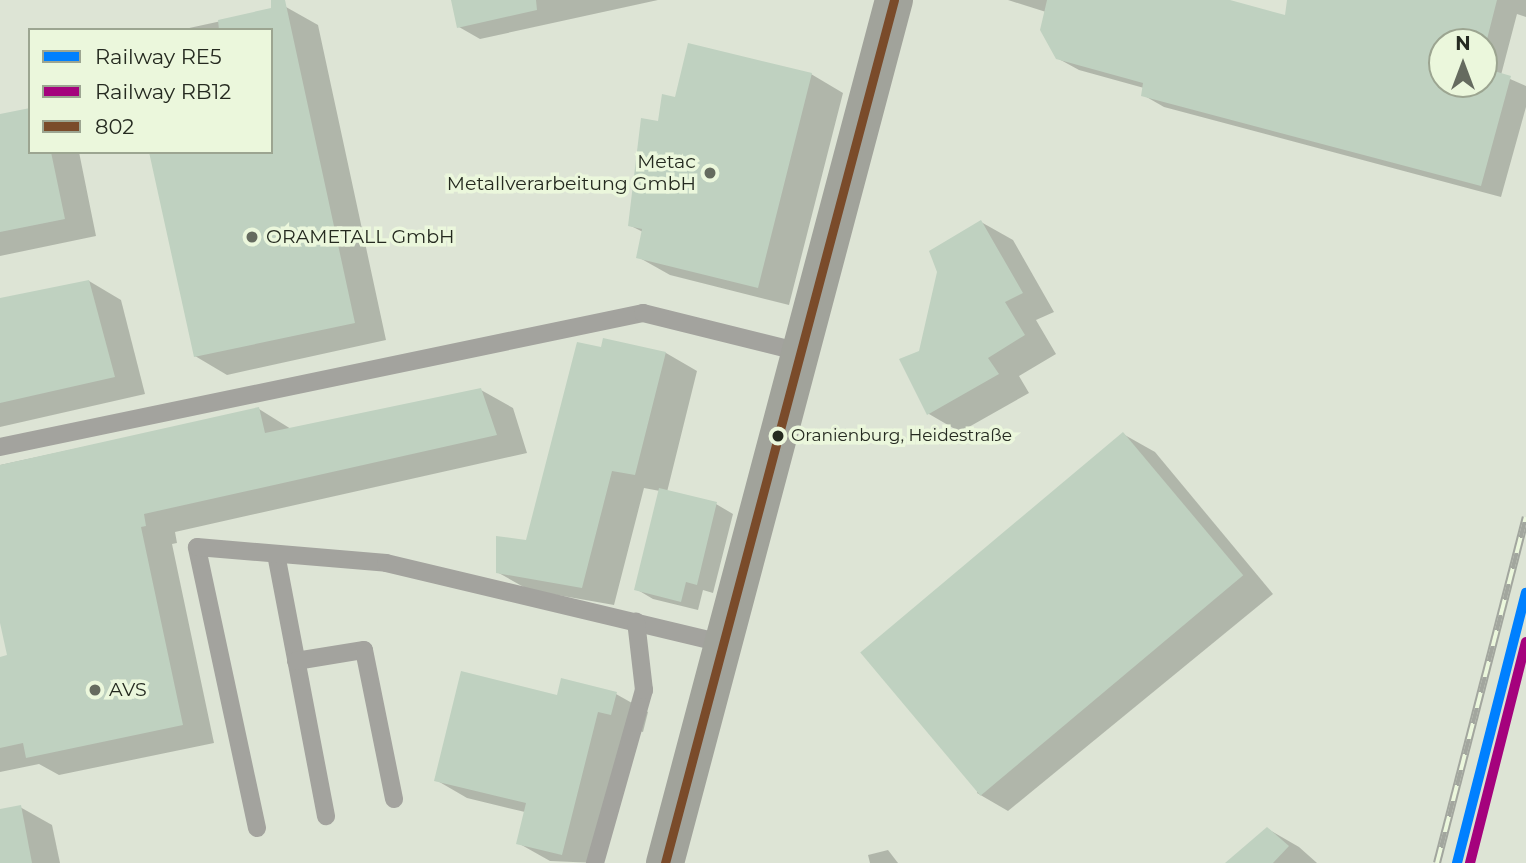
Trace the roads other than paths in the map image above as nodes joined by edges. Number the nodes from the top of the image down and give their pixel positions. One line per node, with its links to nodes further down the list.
1 (894, 0): 2 (main road)
2 (801, 352): 3 (lane); 6 (main road)
3 (0, 447)
4 (276, 554): 5 (lane); 7 (lane); 10 (lane)
5 (636, 621): 6 (lane); 11 (lane)
6 (723, 643): 12 (main road)
7 (296, 661): 8 (lane); 9 (lane)
8 (394, 799)
9 (326, 816)
10 (257, 828)
11 (595, 863)
12 (665, 863)

